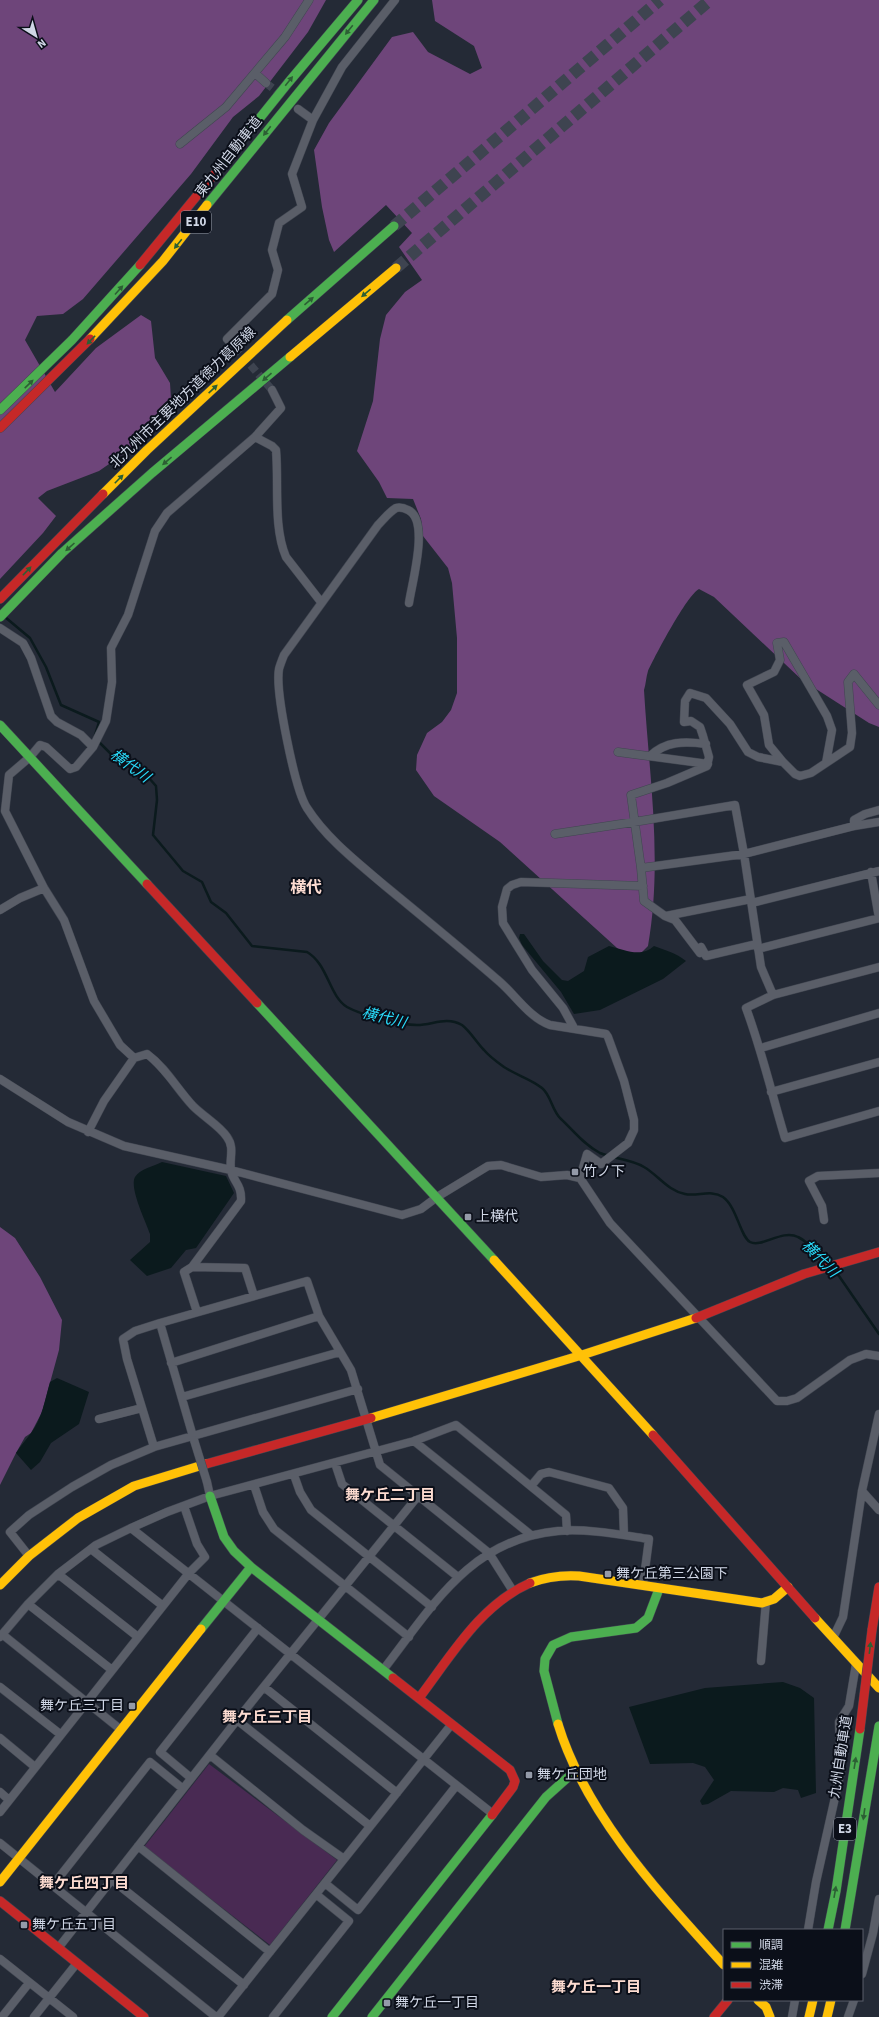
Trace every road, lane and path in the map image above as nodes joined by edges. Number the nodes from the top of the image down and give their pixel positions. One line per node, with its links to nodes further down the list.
1 (309, 0): 5 (street)
2 (358, 0): 14 (main road, 東九州自動車道 / E10, one-way to 2)
3 (374, 0): 15 (main road, 東九州自動車道 / E10, one-way to 15)
4 (395, 0): 8 (street)
5 (255, 73): 6 (street); 9 (street)
6 (266, 83)
7 (298, 109): 8 (street)
8 (313, 120): 12 (street)
9 (180, 144)
10 (394, 226): 17 (main road, 北九州市主要地方道徳力葛原線, one-way to 10)
11 (396, 268): 20 (main road, one-way to 20)
12 (235, 347)
13 (272, 390): 16 (street)
14 (0, 410)
15 (0, 428)
16 (255, 437): 18 (street); 25 (street)
17 (0, 599)
18 (321, 602): 19 (street); 50 (street)
19 (409, 602)
20 (0, 617)
21 (0, 628): 25 (street)
22 (879, 705): 30 (street)
23 (0, 725): 28 (main road)
24 (706, 744): 27 (street); 29 (street); 31 (street)
25 (92, 747): 28 (street)
26 (618, 752): 27 (street)
27 (650, 756): 31 (street)
28 (30, 757): 41 (street); 61 (main road)
29 (783, 762): 30 (street); 30 (street)
30 (826, 763)
31 (708, 764): 33 (street)
32 (879, 810): 35 (street)
33 (634, 822): 36 (street); 37 (street); 38 (street)
34 (879, 822): 35 (street)
35 (854, 826): 37 (street)
36 (555, 834)
37 (744, 854): 38 (street); 42 (street)
38 (641, 868): 40 (street)
39 (875, 872): 42 (street); 45 (street)
40 (643, 886): 44 (street); 50 (street)
41 (44, 888): 43 (street); 52 (street)
42 (752, 901): 44 (street); 46 (street)
43 (0, 910)
44 (665, 916): 46 (street)
45 (879, 918): 46 (street)
46 (758, 946): 48 (street)
47 (879, 967): 48 (street)
48 (773, 995): 51 (street)
49 (879, 1013): 51 (street)
50 (574, 1028): 60 (street)
51 (761, 1048): 55 (street)
52 (134, 1058): 57 (street); 58 (street)
53 (879, 1062): 55 (street)
54 (0, 1079): 57 (street)
55 (771, 1092): 56 (street)
56 (879, 1111)
57 (88, 1132): 58 (street)
58 (231, 1170): 61 (street); 64 (street)
59 (879, 1173): 62 (street)
60 (580, 1178): 61 (street); 68 (street)
61 (438, 1197): 71 (main road)
62 (824, 1220)
63 (879, 1252): 68 (main road)
64 (192, 1267): 65 (street); 66 (street)
65 (254, 1296): 66 (street); 67 (street)
66 (197, 1312): 69 (street)
67 (320, 1316): 70 (street); 73 (street)
68 (698, 1317): 71 (main road); 72 (street)
69 (160, 1323): 73 (street); 76 (street)
70 (340, 1352): 74 (street); 75 (street)
71 (582, 1355): 79 (main road); 109 (main road)
72 (879, 1356)
73 (171, 1363): 75 (street)
74 (358, 1389): 79 (street); 80 (street)
75 (182, 1397): 80 (street)
76 (142, 1408): 78 (street); 82 (street)
77 (879, 1414): 88 (street)
78 (99, 1419)
79 (367, 1419): 83 (street); 100 (main road)
80 (194, 1438): 82 (street); 89 (street, bridge)
81 (414, 1441): 83 (street); 87 (street); 96 (street)
82 (154, 1447): 100 (street)
83 (375, 1451): 84 (street); 90 (street)
84 (335, 1463): 85 (street); 93 (street)
85 (294, 1475): 86 (street); 101 (street)
86 (254, 1485): 89 (street); 108 (street)
87 (531, 1486): 95 (street); 97 (street)
88 (862, 1491): 92 (street); 123 (street)
89 (210, 1496): 91 (street); 102 (main road)
90 (418, 1496): 93 (street); 99 (street)
91 (184, 1506): 94 (street); 103 (street)
92 (879, 1510)
93 (394, 1526): 101 (street); 105 (street)
94 (132, 1528): 98 (street); 103 (street)
95 (567, 1531): 96 (street); 97 (street)
96 (531, 1535): 99 (street)
97 (624, 1535): 107 (street)
98 (91, 1549): 104 (street); 116 (street)
99 (489, 1553): 105 (street); 112 (street)
100 (29, 1556): 106 (main road)
101 (369, 1556): 108 (street); 117 (street)
102 (251, 1567): 113 (main road); 118 (main road)
103 (189, 1573): 113 (street); 116 (street)
104 (58, 1574): 115 (street); 121 (street)
105 (458, 1577): 117 (street)
106 (0, 1585)
107 (643, 1585): 111 (main road); 112 (main road)
108 (345, 1586): 118 (street); 122 (street)
109 (788, 1587): 114 (main road); 123 (main road)
110 (879, 1587): 166 (main road, 九州自動車道 / E3, one-way to 110, bridge)
111 (659, 1589): 114 (main road); 143 (main road)
112 (513, 1591): 132 (main road)
113 (224, 1601): 119 (street); 136 (main road)
114 (766, 1601): 125 (street)
115 (28, 1604): 120 (street); 127 (street)
116 (163, 1606): 121 (street)
117 (432, 1607): 122 (street)
118 (318, 1619): 124 (street); 128 (main road)
119 (258, 1628): 124 (street); 144 (street)
120 (1, 1636): 133 (street)
121 (138, 1637): 127 (street)
122 (409, 1637): 128 (street)
123 (834, 1638): 126 (main road)
124 (290, 1654): 130 (street); 141 (street)
125 (761, 1661)
126 (856, 1664): 131 (main road); 165 (street)
127 (112, 1670): 133 (street)
128 (383, 1670): 132 (main road)
129 (0, 1687): 138 (street)
130 (264, 1687): 134 (street); 148 (street)
131 (879, 1688)
132 (419, 1698): 135 (main road)
133 (86, 1702): 136 (street); 138 (street)
134 (237, 1720): 140 (street); 152 (street)
135 (451, 1725): 141 (street); 151 (main road)
136 (120, 1729): 155 (main road)
137 (878, 1730): 167 (main road, E3, one-way to 167)
138 (60, 1734): 142 (street)
139 (0, 1738): 142 (street)
140 (210, 1755): 144 (street); 156 (street)
141 (424, 1760): 145 (street); 148 (street)
142 (35, 1767): 149 (street)
143 (576, 1770): 172 (main road); 190 (main road)
144 (191, 1778): 146 (street)
145 (456, 1786): 151 (street); 159 (street)
146 (182, 1788): 154 (street); 160 (street)
147 (0, 1792): 149 (street)
148 (397, 1793): 152 (street)
149 (9, 1800): 150 (street)
150 (0, 1812)
151 (493, 1814): 189 (main road)
152 (370, 1826): 156 (street)
153 (0, 1843): 155 (street)
154 (138, 1846): 157 (street); 169 (street)
155 (18, 1858): 158 (main road); 160 (street)
156 (344, 1859): 159 (street)
157 (111, 1880): 164 (street); 175 (street)
158 (0, 1882)
159 (326, 1884): 161 (street)
160 (53, 1885): 164 (street)
161 (317, 1895): 169 (street); 188 (street)
162 (879, 1899): 173 (street)
163 (0, 1901): 168 (main road)
164 (85, 1911): 168 (street); 187 (street)
165 (808, 1929)
166 (828, 1929)
167 (845, 1929)
168 (58, 1947): 171 (main road)
169 (270, 1952): 175 (street)
170 (0, 1959): 174 (street)
171 (77, 1963): 176 (street); 186 (main road)
172 (723, 1964)
173 (863, 1970)
174 (29, 1982): 176 (street); 184 (street)
175 (244, 1985): 187 (street)
176 (48, 1998): 183 (street); 185 (street)
177 (727, 2001): 191 (main road)
178 (759, 2001): 192 (main road)
179 (795, 2001): 193 (street)
180 (813, 2001): 194 (main road)
181 (831, 2001): 195 (main road)
182 (854, 2001): 196 (street)
183 (70, 2016)
184 (2, 2017)
185 (34, 2017)
186 (144, 2017)
187 (217, 2017)
188 (273, 2017)
189 (332, 2017)
190 (372, 2017)
191 (714, 2017)
192 (770, 2017)
193 (792, 2017)
194 (809, 2017)
195 (828, 2017)
196 (848, 2017)

